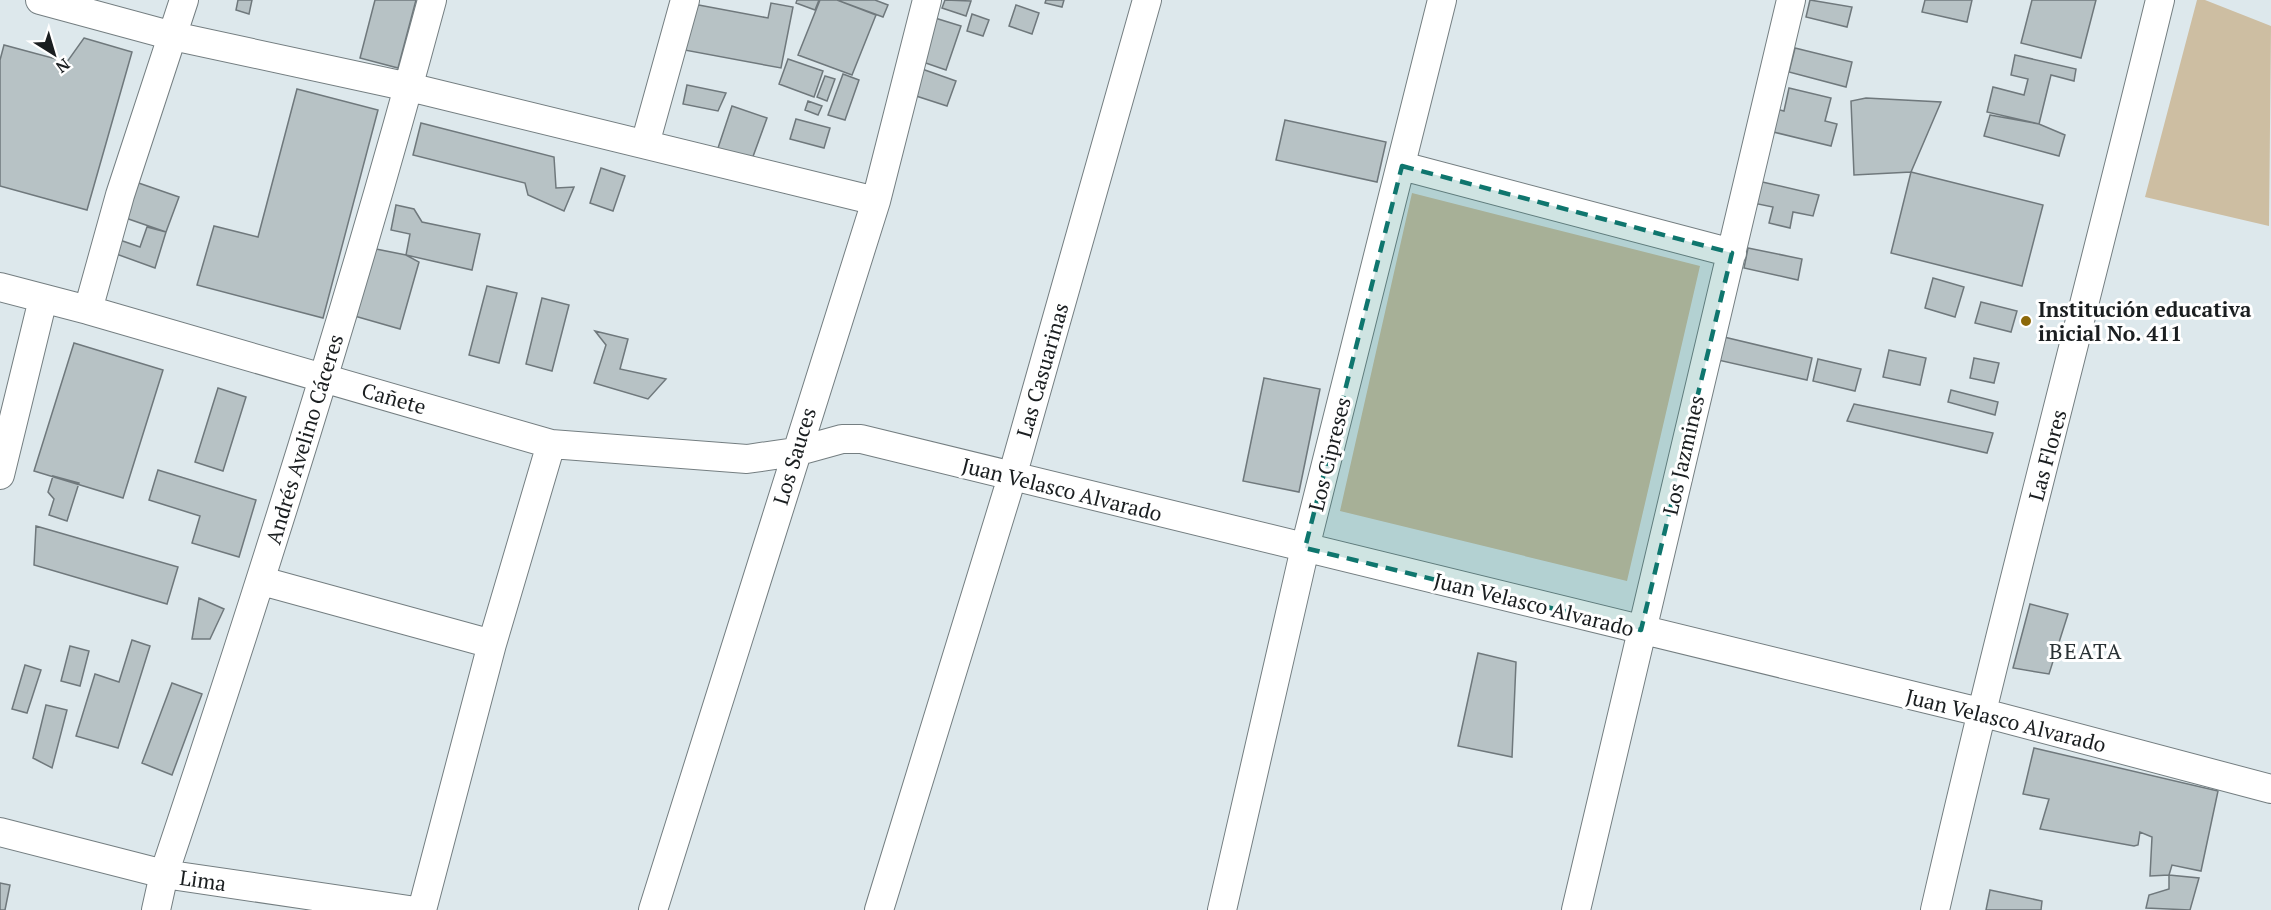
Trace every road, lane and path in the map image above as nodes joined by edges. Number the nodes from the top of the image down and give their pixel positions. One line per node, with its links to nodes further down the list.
1 (40, 0): 10 (street)
2 (184, 0): 10 (street)
3 (432, 0): 11 (street, Andrés Avelino Cáceres)
4 (685, 0): 12 (street)
5 (927, 0): 14 (street, Los Sauces)
6 (1146, 0): 23 (street, Las Casuarinas)
7 (1442, 0): 13 (street, Los Cipreses)
8 (1791, 0): 15 (street, Los Jazmines)
9 (2160, 0): 28 (street, Las Flores)
10 (174, 36): 11 (street); 18 (street)
11 (409, 87): 12 (street); 19 (street, Andrés Avelino Cáceres)
12 (645, 144): 14 (street)
13 (1402, 166): 15 (street); 24 (street, Los Cipreses)
14 (876, 201): 21 (street, Los Sauces)
15 (1732, 252): 26 (street, Los Jazmines)
16 (0, 287): 17 (street, Cañete)
17 (44, 299): 18 (street, Cañete); 22 (street)
18 (88, 309): 19 (street, Cañete)
19 (322, 377): 20 (street, Cañete); 25 (street, Andrés Avelino Cáceres)
20 (551, 444): 21 (street, Cañete); 27 (street)
21 (795, 452): 23 (street, Juan Velasco Alvarado); 35 (street, Los Sauces)
22 (0, 475)
23 (1012, 477): 24 (street, Juan Velasco Alvarado); 36 (street, Las Casuarinas)
24 (1305, 548): 26 (street, Juan Velasco Alvarado); 37 (street, Los Cipreses)
25 (262, 581): 27 (street); 31 (street, Andrés Avelino Cáceres)
26 (1641, 630): 28 (street, Juan Velasco Alvarado); 38 (street, Los Jazmines)
27 (492, 644): 34 (street)
28 (1980, 712): 29 (street, Juan Velasco Alvarado); 39 (street, Las Flores)
29 (2271, 789)
30 (0, 832): 31 (street, Lima)
31 (164, 874): 32 (street, Andrés Avelino Cáceres); 33 (street, Lima)
32 (156, 910)
33 (409, 910)
34 (422, 910)
35 (653, 910)
36 (879, 910)
37 (1222, 910)
38 (1576, 910)
39 (1935, 910)

